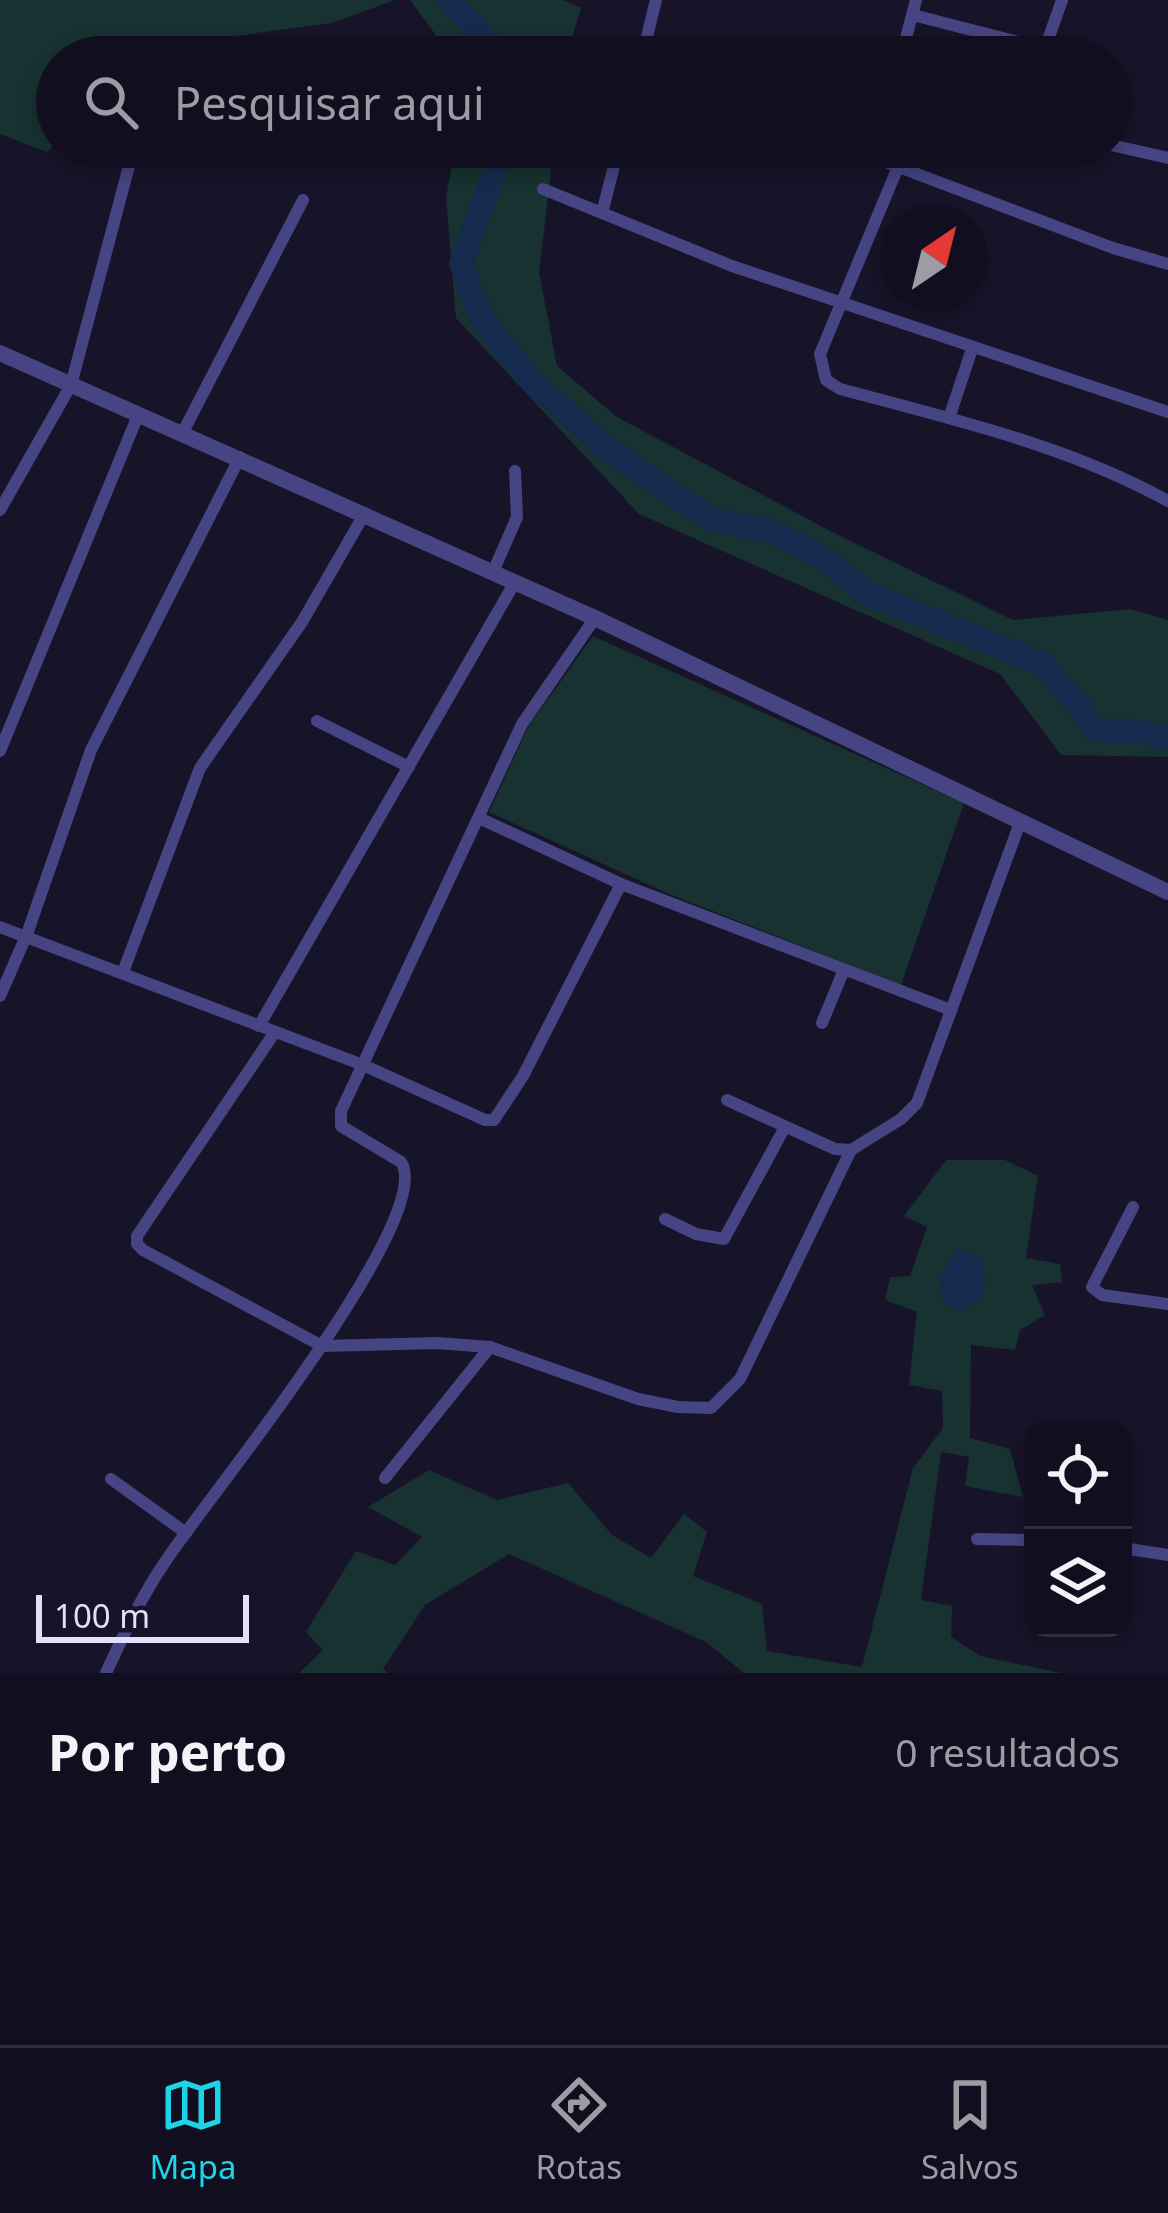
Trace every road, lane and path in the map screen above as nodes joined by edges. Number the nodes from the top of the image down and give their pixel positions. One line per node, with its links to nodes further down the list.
1 (656, 0): 5 (street)
2 (916, 0): 4 (street)
3 (1062, 0): 8 (street)
4 (913, 15): 6 (street); 7 (street)
5 (647, 36)
6 (907, 36)
7 (985, 36)
8 (1049, 36)
9 (1132, 150): 10 (street)
10 (1168, 158)
11 (128, 168): 22 (street)
12 (614, 168): 17 (street)
13 (898, 168): 19 (street)
14 (901, 168): 18 (street)
15 (543, 189): 17 (street)
16 (303, 200): 26 (street)
17 (602, 213): 19 (street)
18 (1168, 264)
19 (841, 304): 20 (street); 25 (street)
20 (972, 349): 23 (street); 25 (street)
21 (0, 353): 22 (street)
22 (71, 386): 24 (street); 30 (street)
23 (1168, 412)
24 (139, 413): 26 (street); 36 (street)
25 (949, 418): 29 (street)
26 (183, 432): 27 (street)
27 (240, 458): 31 (street); 43 (street)
28 (515, 472): 32 (street)
29 (1168, 501)
30 (0, 510)
31 (365, 513): 32 (street); 44 (street)
32 (493, 572): 33 (street)
33 (515, 582): 34 (street); 37 (street)
34 (595, 619): 38 (street); 39 (street)
35 (317, 721): 37 (street)
36 (0, 751)
37 (409, 767): 49 (street)
38 (479, 818): 40 (street); 51 (street)
39 (1021, 820): 41 (street); 47 (street)
40 (621, 884): 45 (street); 51 (street)
41 (1168, 892)
42 (0, 927): 43 (street)
43 (27, 934): 44 (street); 46 (street)
44 (123, 972): 49 (street)
45 (843, 972): 47 (street); 48 (street)
46 (0, 996)
47 (951, 1010): 54 (street)
48 (822, 1023)
49 (259, 1026): 50 (street)
50 (275, 1033): 51 (street); 58 (street)
51 (363, 1065): 58 (street)
52 (727, 1100): 53 (street)
53 (785, 1127): 54 (street); 56 (street)
54 (851, 1150): 59 (street)
55 (1132, 1207): 57 (street)
56 (665, 1219)
57 (1168, 1304)
58 (322, 1346): 59 (street); 62 (street)
59 (490, 1347): 60 (street)
60 (386, 1478)
61 (111, 1479): 62 (street)
62 (186, 1533): 67 (street)
63 (977, 1539): 64 (street)
64 (1024, 1540)
65 (1132, 1549): 66 (street)
66 (1168, 1555)
67 (106, 1673)

